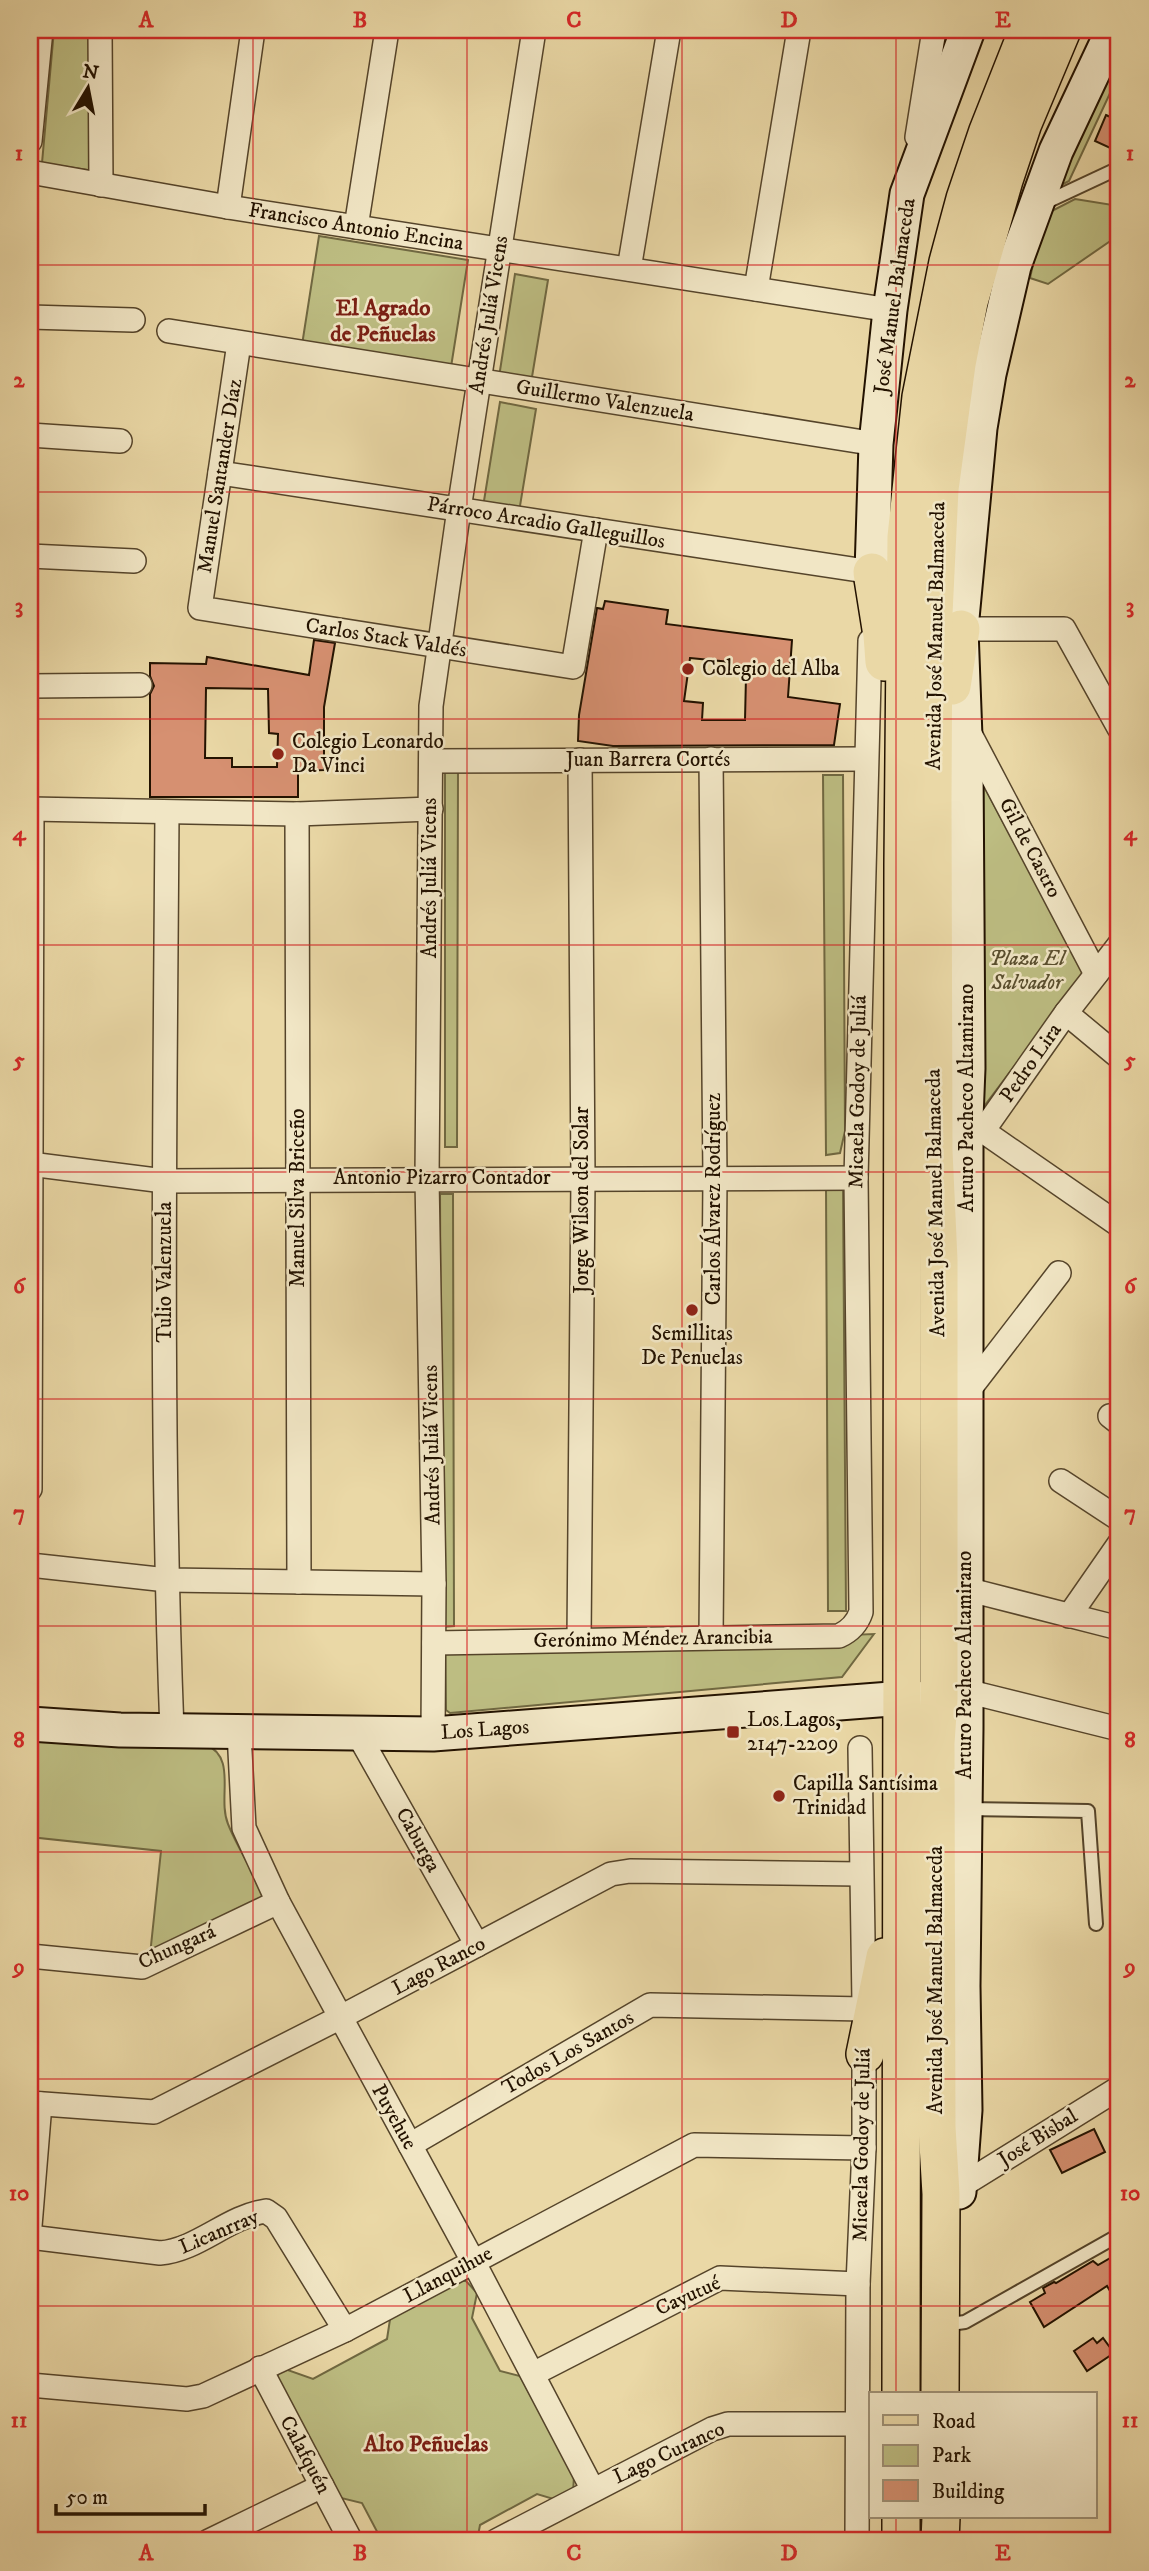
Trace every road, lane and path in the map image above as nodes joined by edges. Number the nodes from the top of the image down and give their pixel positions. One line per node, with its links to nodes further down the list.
1 (41, 30): 13 (street)
2 (100, 30): 16 (street)
3 (253, 30): 18 (street)
4 (387, 30): 20 (street)
5 (534, 30): 21 (street, Andrés Juliá Vicens)
6 (669, 30): 22 (street)
7 (799, 30): 23 (street)
8 (934, 30): 17 (street)
9 (968, 30): 17 (street, José Manuel Balmaceda)
10 (1028, 30): 55 (main road, Avenida José Manuel Balmaceda)
11 (1062, 30): 50 (main road, Avenida José Manuel Balmaceda)
12 (1113, 30): 19 (street, Arturo Pacheco Altamirano)
13 (30, 141)
14 (1119, 168): 19 (lane)
15 (30, 172): 16 (street, Francisco Antonio Encina)
16 (100, 185): 18 (street, Francisco Antonio Encina)
17 (907, 194): 24 (street, José Manuel Balmaceda)
18 (228, 207): 20 (street, Francisco Antonio Encina)
19 (1035, 208): 40 (street, Arturo Pacheco Altamirano)
20 (356, 227): 21 (street, Francisco Antonio Encina)
21 (499, 249): 22 (street, Francisco Antonio Encina); 29 (street, Andrés Juliá Vicens)
22 (629, 269): 23 (street, Francisco Antonio Encina)
23 (756, 289): 24 (street, Francisco Antonio Encina)
24 (890, 310): 32 (street, José Manuel Balmaceda)
25 (30, 317): 26 (street)
26 (133, 320)
27 (169, 331): 28 (street, Guillermo Valenzuela)
28 (239, 343): 29 (street, Guillermo Valenzuela); 33 (street, Manuel Santander Díaz)
29 (479, 381): 32 (street, Guillermo Valenzuela); 34 (street, Andrés Juliá Vicens)
30 (30, 435): 31 (street)
31 (121, 441)
32 (876, 444): 38 (street, José Manuel Balmaceda)
33 (220, 473): 34 (street, Párroco Arcadio Galleguillos); 39 (street, Manuel Santander Díaz)
34 (459, 509): 35 (street, Párroco Arcadio Galleguillos); 41 (street, Andrés Juliá Vicens)
35 (596, 530): 38 (street, Párroco Arcadio Galleguillos); 41 (street, Carlos Stack Valdés)
36 (30, 556): 37 (street)
37 (134, 561)
38 (872, 572): 46 (street, Micaela Godoy de Juliá); 55 (main road)
39 (200, 608): 41 (street, Carlos Stack Valdés)
40 (961, 629): 44 (street); 45 (street, Arturo Pacheco Altamirano); 50 (main road)
41 (440, 646): 49 (street, Andrés Juliá Vicens)
42 (140, 685): 43 (street)
43 (30, 686)
44 (1118, 720)
45 (963, 722): 57 (street, Gil de Castro); 60 (street, Arturo Pacheco Altamirano)
46 (866, 759): 48 (street, Juan Barrera Cortés); 65 (street, Micaela Godoy de Juliá)
47 (580, 760): 48 (street, Juan Barrera Cortés); 49 (street, Juan Barrera Cortés); 63 (street, Jorge Wilson del Solar)
48 (711, 760): 64 (street, Carlos Álvarez Rodríguez)
49 (431, 761): 52 (street, Andrés Juliá Vicens)
50 (933, 801): 86 (main road, Avenida José Manuel Balmaceda)
51 (31, 809): 53 (street); 61 (street)
52 (431, 809): 54 (street); 62 (street, Andrés Juliá Vicens)
53 (167, 813): 54 (street); 67 (street, Tulio Valenzuela)
54 (297, 814): 66 (street, Manuel Silva Briceño)
55 (904, 865): 86 (main road, Avenida José Manuel Balmaceda)
56 (1119, 945): 57 (street, Pedro Lira)
57 (1096, 974): 58 (street, Pedro Lira)
58 (1066, 1013): 59 (street); 60 (street, Pedro Lira)
59 (1119, 1057)
60 (974, 1125): 68 (street); 70 (street, Arturo Pacheco Altamirano)
61 (30, 1164): 67 (street, Antonio Pizarro Contador); 72 (street)
62 (427, 1178): 63 (street, Antonio Pizarro Contador); 66 (street, Antonio Pizarro Contador); 78 (street, Andrés Juliá Vicens)
63 (583, 1178): 64 (street, Antonio Pizarro Contador); 84 (street, Jorge Wilson del Solar)
64 (715, 1178): 65 (street, Antonio Pizarro Contador); 83 (street, Carlos Álvarez Rodríguez)
65 (856, 1178): 80 (street, Micaela Godoy de Juliá)
66 (298, 1179): 67 (street, Antonio Pizarro Contador); 77 (street, Manuel Silva Briceño)
67 (164, 1181): 76 (street, Tulio Valenzuela)
68 (1119, 1225)
69 (1059, 1273): 70 (street)
70 (965, 1395): 79 (street, Arturo Pacheco Altamirano)
71 (1061, 1481): 73 (street)
72 (30, 1489)
73 (1119, 1519)
74 (1119, 1544): 81 (street)
75 (30, 1565): 76 (street)
76 (167, 1580): 77 (street); 89 (street, Tulio Valenzuela)
77 (299, 1582): 78 (street)
78 (434, 1584): 85 (street, Andrés Juliá Vicens)
79 (966, 1589): 81 (street); 86 (street, Arturo Pacheco Altamirano)
80 (861, 1612): 83 (street, Gerónimo Méndez Arancibia)
81 (1069, 1616): 82 (street)
82 (1119, 1628)
83 (711, 1638): 84 (street, Gerónimo Méndez Arancibia)
84 (579, 1640): 85 (street, Gerónimo Méndez Arancibia)
85 (433, 1643): 92 (street, Andrés Juliá Vicens)
86 (936, 1696): 88 (street); 92 (street, Los Lagos); 94 (street, Arturo Pacheco Altamirano); 97 (main road, Avenida José Manuel Balmaceda); 109 (main road, Avenida José Manuel Balmaceda)
87 (30, 1724): 89 (street, Los Lagos)
88 (1119, 1730)
89 (172, 1731): 90 (street, Los Lagos)
90 (239, 1732): 91 (street, Los Lagos); 96 (street, Puyehue)
91 (358, 1734): 92 (street, Los Lagos); 99 (street, Caburga)
92 (433, 1734)
93 (860, 1748): 95 (street, Micaela Godoy de Juliá)
94 (965, 1809): 98 (lane); 109 (street, Arturo Pacheco Altamirano)
95 (860, 1874): 99 (street, Lago Ranco); 101 (street, Micaela Godoy de Juliá)
96 (278, 1902): 100 (street, Chungará); 102 (street, Puyehue)
97 (901, 1906): 103 (main road); 105 (main road, Avenida José Manuel Balmaceda)
98 (1096, 1924)
99 (477, 1945): 102 (street, Lago Ranco)
100 (30, 1956)
101 (864, 2008): 103 (street, Micaela Godoy de Juliá); 107 (street, Todos Los Santos)
102 (339, 2018): 106 (street, Lago Ranco); 107 (street, Puyehue)
103 (865, 2054): 108 (street, Micaela Godoy de Juliá)
104 (1119, 2088): 109 (street, José Bisbal)
105 (901, 2102): 109 (main road); 120 (main road, Avenida José Manuel Balmaceda)
106 (35, 2103): 110 (street)
107 (410, 2145): 113 (street, Puyehue)
108 (864, 2148): 113 (street, Llanquihue); 114 (street, Micaela Godoy de Juliá)
109 (950, 2193): 115 (main road, Avenida José Manuel Balmaceda)
110 (30, 2226)
111 (1119, 2235): 115 (lane)
112 (30, 2237): 116 (street, Licanrray)
113 (473, 2261): 116 (street, Llanquihue); 118 (street, Puyehue)
114 (858, 2284): 118 (street, Cayutué); 122 (street, Micaela Godoy de Juliá)
115 (939, 2326): 121 (main road, Avenida José Manuel Balmaceda)
116 (345, 2329): 117 (street, Llanquihue)
117 (260, 2368): 119 (street, Llanquihue); 123 (street, Calafquén)
118 (533, 2374): 124 (street, Puyehue)
119 (30, 2385)
120 (901, 2392)
121 (940, 2392)
122 (857, 2424): 124 (street, Lago Curanco); 130 (street, Micaela Godoy de Juliá)
123 (322, 2486): 127 (street); 128 (street, Calafquén)
124 (593, 2490): 129 (street, Lago Curanco)
125 (901, 2518): 131 (main road)
126 (941, 2518): 132 (main road)
127 (209, 2541)
128 (351, 2541)
129 (496, 2541)
130 (857, 2541)
131 (901, 2541)
132 (940, 2541)

